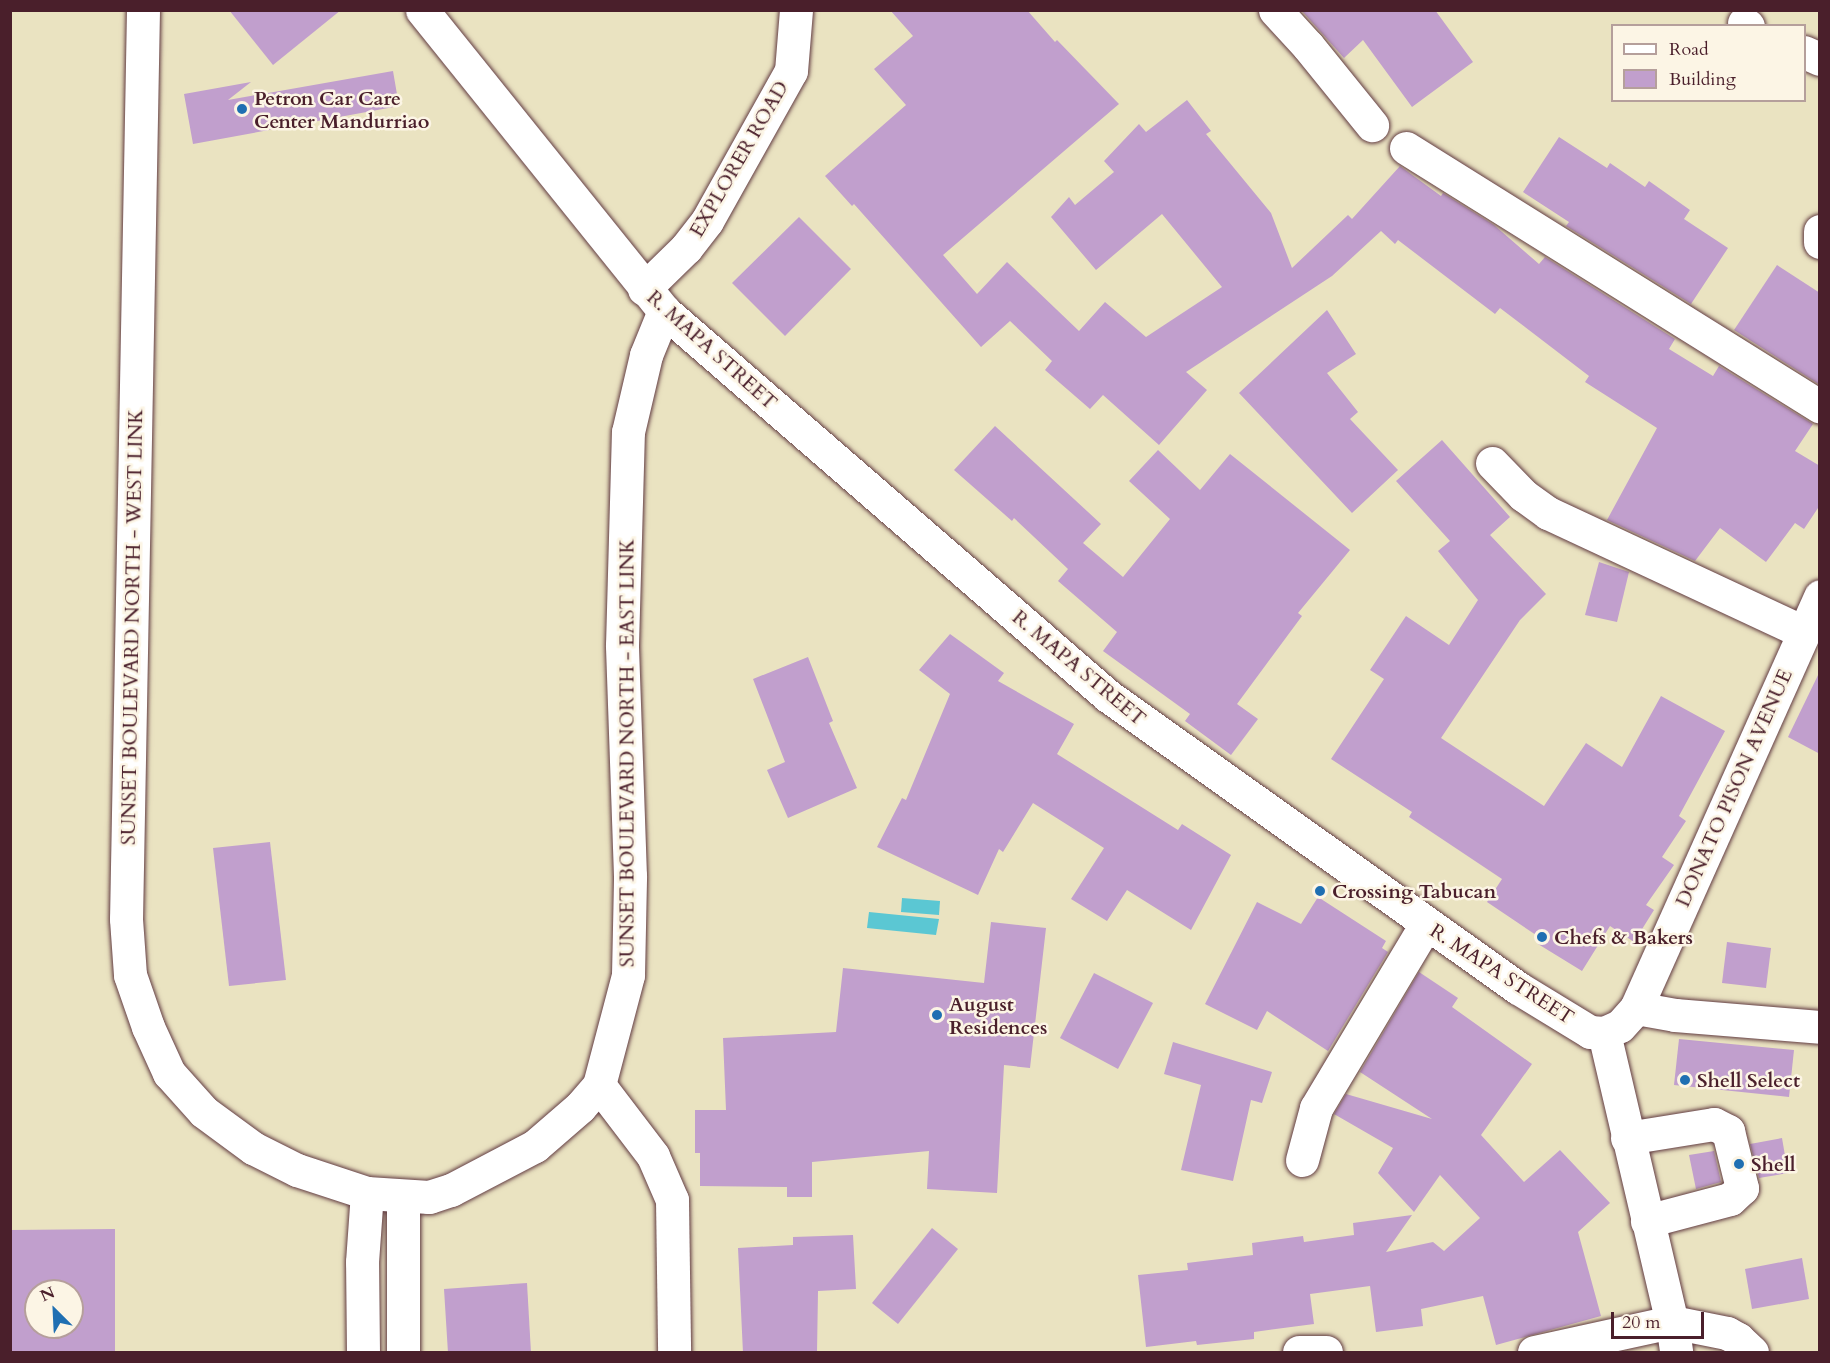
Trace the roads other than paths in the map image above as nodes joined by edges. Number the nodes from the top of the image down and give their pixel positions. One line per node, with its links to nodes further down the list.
1 (143, 10): 23 (main road, SUNSET BOULEVARD NORTH - WEST LINK)
2 (422, 10): 11 (main road, R. MAPA STREET)
3 (796, 10): 11 (main road, EXPLORER ROAD)
4 (1275, 10): 7 (main road)
5 (1806, 53): 6 (main road)
6 (1820, 59)
7 (1372, 125)
8 (1406, 148): 12 (main road)
9 (1820, 231): 10 (main road)
10 (1820, 242)
11 (654, 300): 16 (main road, R. MAPA STREET); 20 (main road, SUNSET BOULEVARD NORTH - EAST LINK)
12 (1820, 407)
13 (1492, 463): 15 (main road)
14 (1820, 596): 15 (main road, DONATO PISON AVENUE)
15 (1803, 632): 17 (main road, DONATO PISON AVENUE)
16 (1426, 924): 19 (main road, R. MAPA STREET); 22 (main road)
17 (1636, 1008): 18 (main road); 19 (main road, DONATO PISON AVENUE)
18 (1820, 1027)
19 (1604, 1033): 21 (main road)
20 (599, 1085): 24 (main road, SUNSET BOULEVARD NORTH - EAST LINK); 29 (main road)
21 (1627, 1138): 25 (main road); 25 (main road)
22 (1302, 1160)
23 (366, 1193): 24 (main road, SUNSET BOULEVARD NORTH - EAST LINK); 27 (main road)
24 (403, 1197): 28 (main road)
25 (1647, 1221): 26 (main road)
26 (1674, 1337): 32 (main road); 33 (main road)
27 (363, 1353)
28 (403, 1353)
29 (674, 1353)
30 (1299, 1353): 31 (main road)
31 (1326, 1353)
32 (1534, 1353)
33 (1752, 1353)

